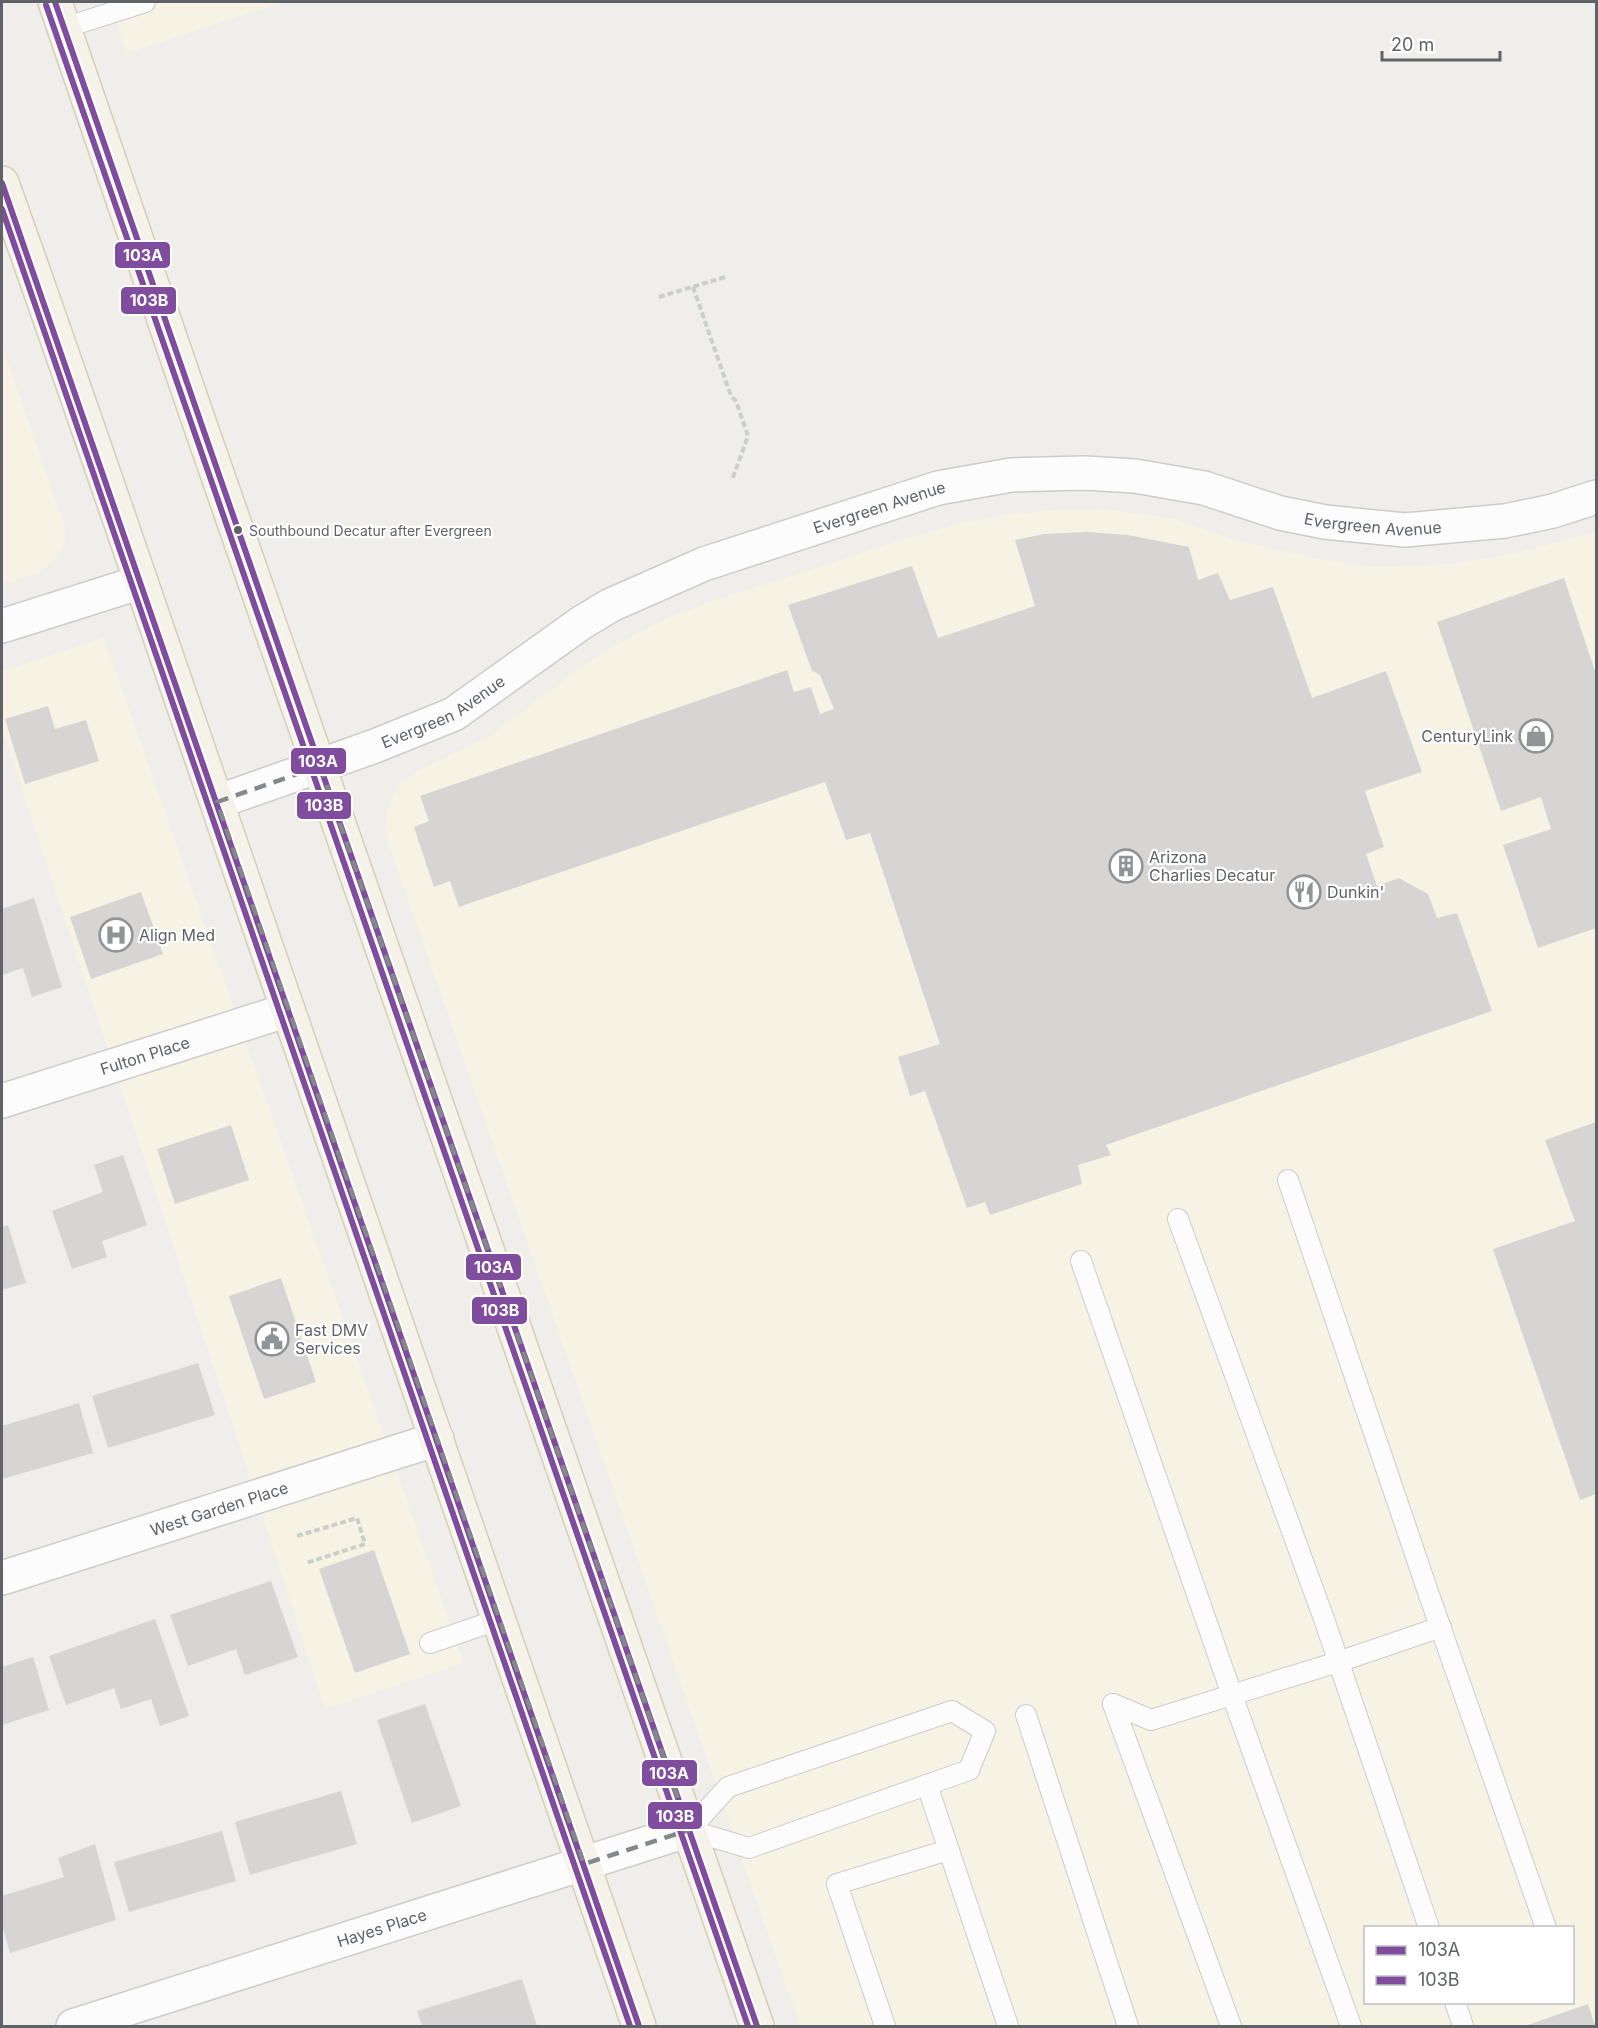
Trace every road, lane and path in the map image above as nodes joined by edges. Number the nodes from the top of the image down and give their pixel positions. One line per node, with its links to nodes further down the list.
1 (145, 2): 2 (lane)
2 (60, 15): 11 (main road)
3 (2, 183): 9 (main road)
4 (725, 278): 5 (path)
5 (693, 287): 6 (path); 7 (path)
6 (659, 297)
7 (732, 480)
8 (1596, 497): 11 (street, Evergreen Avenue)
9 (141, 582): 10 (street); 12 (main road)
10 (2, 626)
11 (320, 766): 12 (street, Evergreen Avenue); 29 (main road)
12 (217, 802): 13 (main road)
13 (288, 1010): 14 (street, Fulton Place); 18 (main road)
14 (2, 1101)
15 (1288, 1180): 23 (lane)
16 (1179, 1219): 25 (lane)
17 (1081, 1261): 26 (lane)
18 (437, 1439): 21 (street, West Garden Place); 22 (main road)
19 (297, 1536): 20 (path)
20 (306, 1563)
21 (2, 1578)
22 (500, 1620): 24 (lane); 31 (main road)
23 (1440, 1627): 25 (lane); 33 (lane)
24 (430, 1643)
25 (1338, 1662): 26 (lane); 32 (lane)
26 (1232, 1695): 42 (lane); 43 (lane)
27 (1026, 1715): 41 (lane)
28 (927, 1785): 29 (lane); 29 (lane); 30 (lane)
29 (689, 1830): 31 (street, Hayes Place); 38 (main road)
30 (948, 1850): 39 (lane); 40 (lane)
31 (584, 1864): 35 (street, Hayes Place); 37 (main road)
32 (1428, 1926)
33 (1545, 1926)
34 (1456, 2004): 44 (lane)
35 (156, 2014): 36 (street, Hayes Place)
36 (73, 2026)
37 (639, 2026)
38 (757, 2026)
39 (885, 2026)
40 (1008, 2026)
41 (1128, 2026)
42 (1231, 2026)
43 (1351, 2026)
44 (1463, 2026)

